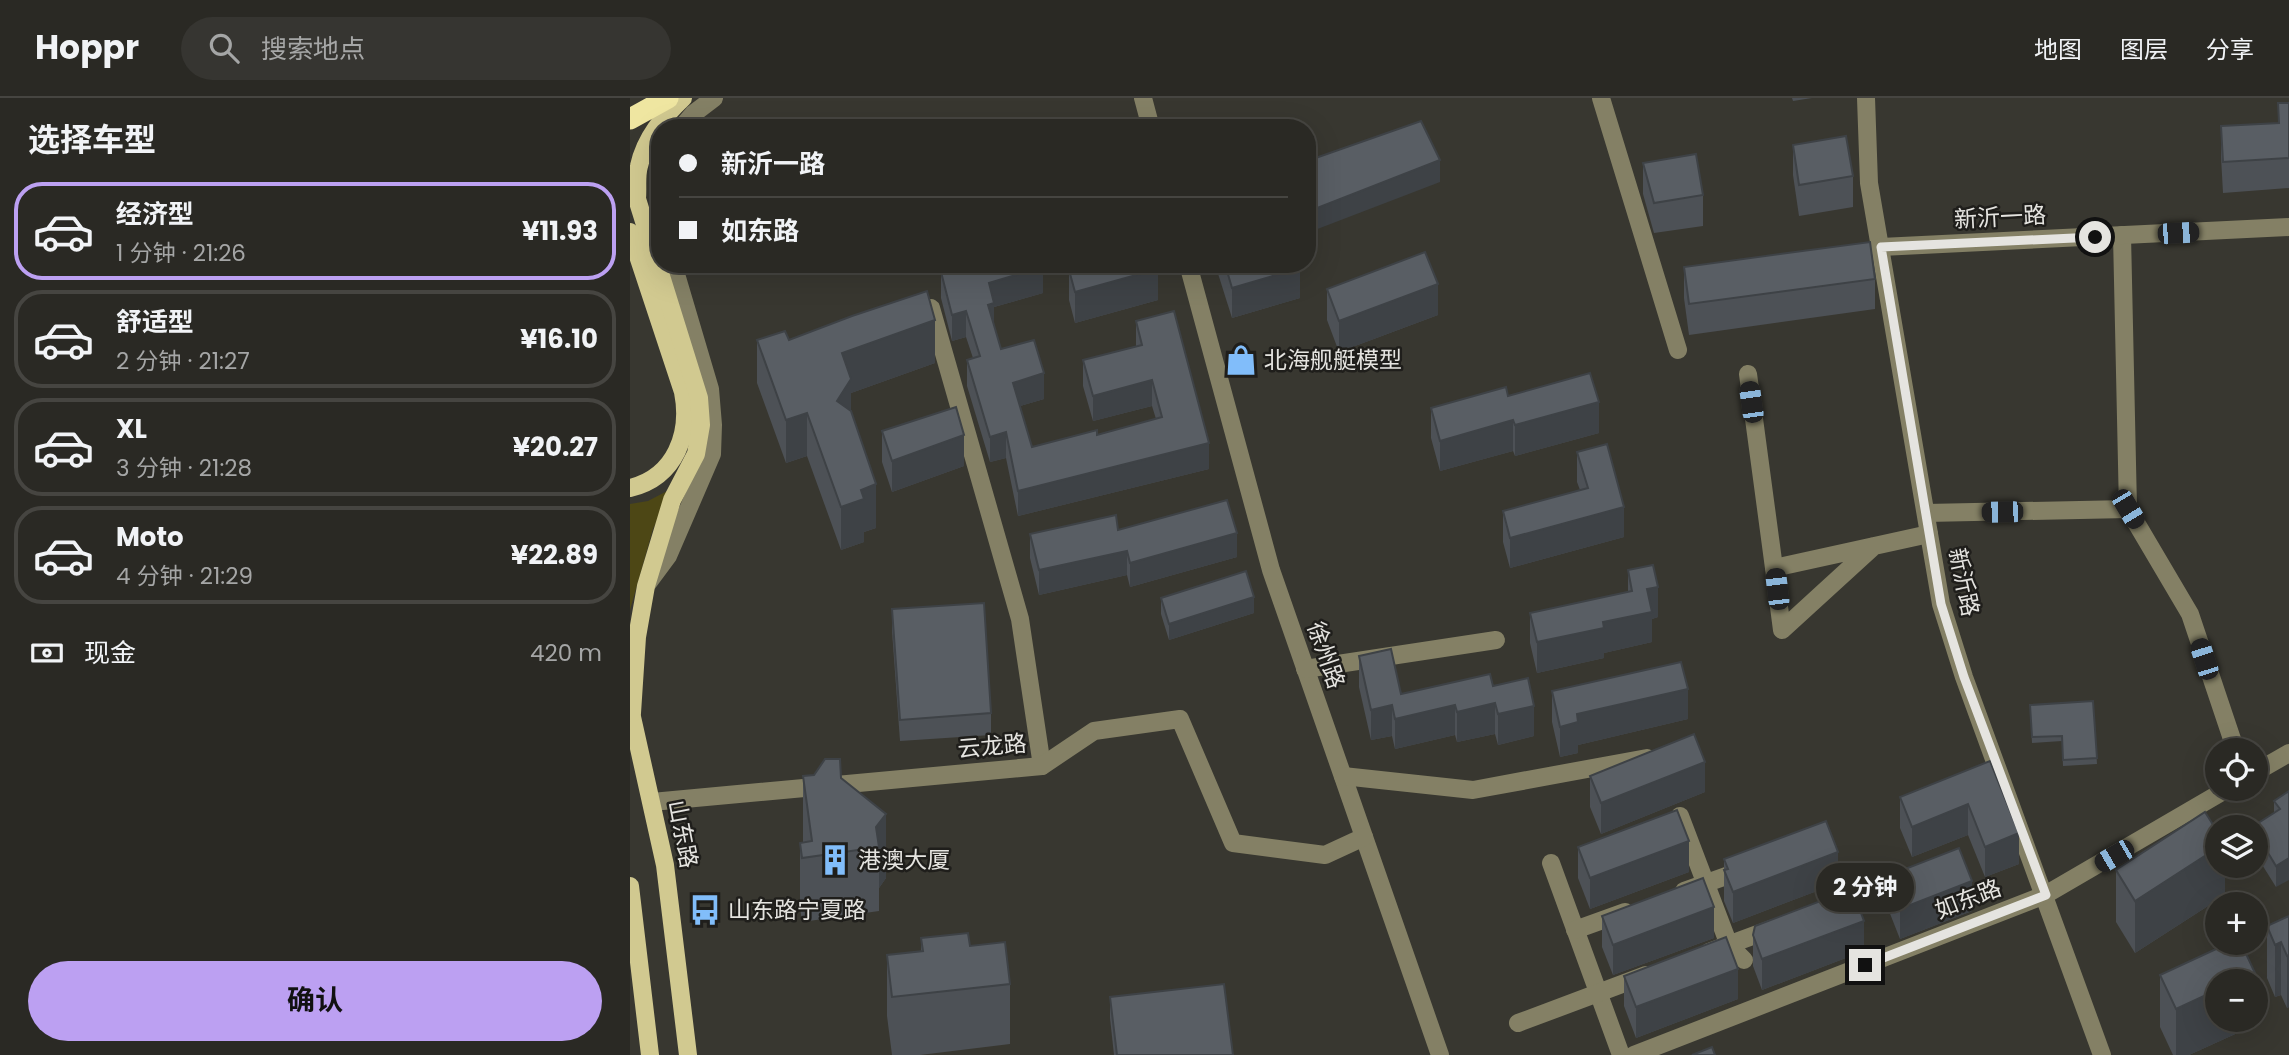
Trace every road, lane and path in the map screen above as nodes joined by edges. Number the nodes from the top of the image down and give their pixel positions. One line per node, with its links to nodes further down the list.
1 (671, 98): 7 (highway); 9 (street)
2 (683, 98): 8 (main road, 山东路)
3 (713, 98): 10 (street)
4 (1143, 98): 11 (street)
5 (1601, 98): 22 (street)
6 (1866, 98): 17 (street, 新沂路)
7 (630, 119)
8 (663, 119)
9 (686, 119)
10 (689, 119)
11 (1149, 119)
12 (651, 138): 13 (main road, 山东路)
13 (651, 218)
14 (2289, 227): 16 (street, 新沂一路)
15 (630, 232): 24 (main road)
16 (2122, 235): 17 (street, 新沂一路); 25 (street)
17 (1881, 247): 26 (street, 新沂路)
18 (666, 273): 30 (main road, 山东路)
19 (676, 273): 30 (street)
20 (1190, 273): 32 (street, 徐州路)
21 (931, 308): 38 (street)
22 (1678, 350)
23 (1748, 374): 29 (street)
24 (630, 488)
25 (2128, 509): 26 (street); 34 (street)
26 (1926, 513): 27 (street, 新沂路)
27 (1929, 534): 28 (street); 48 (street, 新沂路)
28 (1874, 546): 29 (street); 29 (street)
29 (1774, 568)
30 (646, 586): 33 (main road, 山东路)
31 (1496, 640): 32 (street)
32 (1305, 669): 39 (street, 徐州路)
33 (631, 710): 41 (main road, 山东路)
34 (2232, 738)
35 (2289, 753): 37 (street)
36 (1654, 757): 39 (street)
37 (2268, 765)
38 (1042, 766): 41 (street, 云龙路); 43 (street, 云龙路)
39 (1343, 776): 43 (street, 徐州路)
40 (2207, 801): 48 (street, 如东路)
41 (652, 802): 60 (main road, 山东路)
42 (1680, 816): 46 (street)
43 (1364, 837): 61 (street, 徐州路)
44 (1551, 863): 52 (street)
45 (1756, 865): 46 (street)
46 (1705, 884): 49 (street); 53 (street)
47 (630, 886): 59 (main road)
48 (2046, 895): 63 (street, 如东路); 64 (street, 新沂路)
49 (1666, 898)
50 (1640, 907): 52 (street)
51 (1793, 921): 53 (street)
52 (1575, 930): 57 (street)
53 (1729, 945): 54 (street); 55 (street)
54 (1690, 959)
55 (1744, 960)
56 (1664, 969): 57 (street)
57 (1598, 993): 58 (street); 62 (street)
58 (1518, 1023)
59 (650, 1055)
60 (688, 1055)
61 (1440, 1055)
62 (1621, 1055)
63 (1634, 1055)
64 (2102, 1055)

